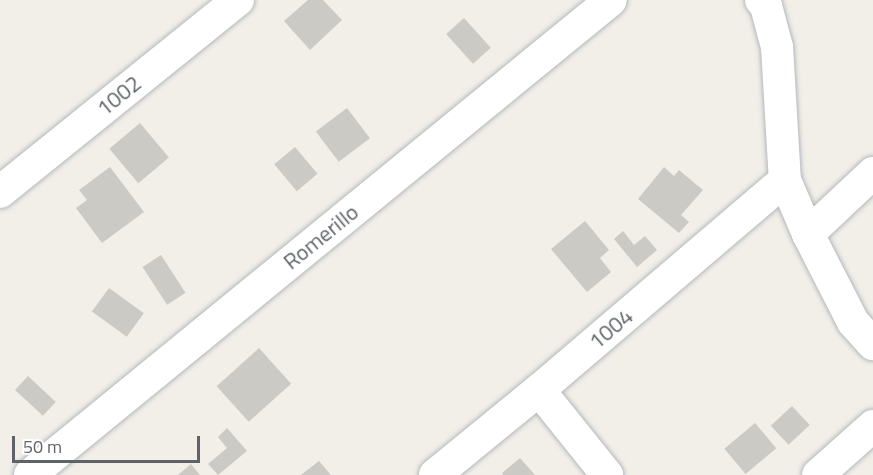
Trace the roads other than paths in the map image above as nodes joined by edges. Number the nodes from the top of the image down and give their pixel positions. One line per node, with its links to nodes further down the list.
1 (238, 0): 6 (street, 1002)
2 (611, 0): 11 (street, Romerillo)
3 (761, 0): 5 (street)
4 (873, 173): 7 (street)
5 (785, 180): 7 (street); 9 (street, 1004)
6 (0, 192)
7 (808, 234): 8 (street)
8 (873, 344)
9 (539, 390): 12 (street, 1004); 13 (street)
10 (873, 426): 14 (street)
11 (30, 475)
12 (435, 475)
13 (607, 475)
14 (818, 475)

